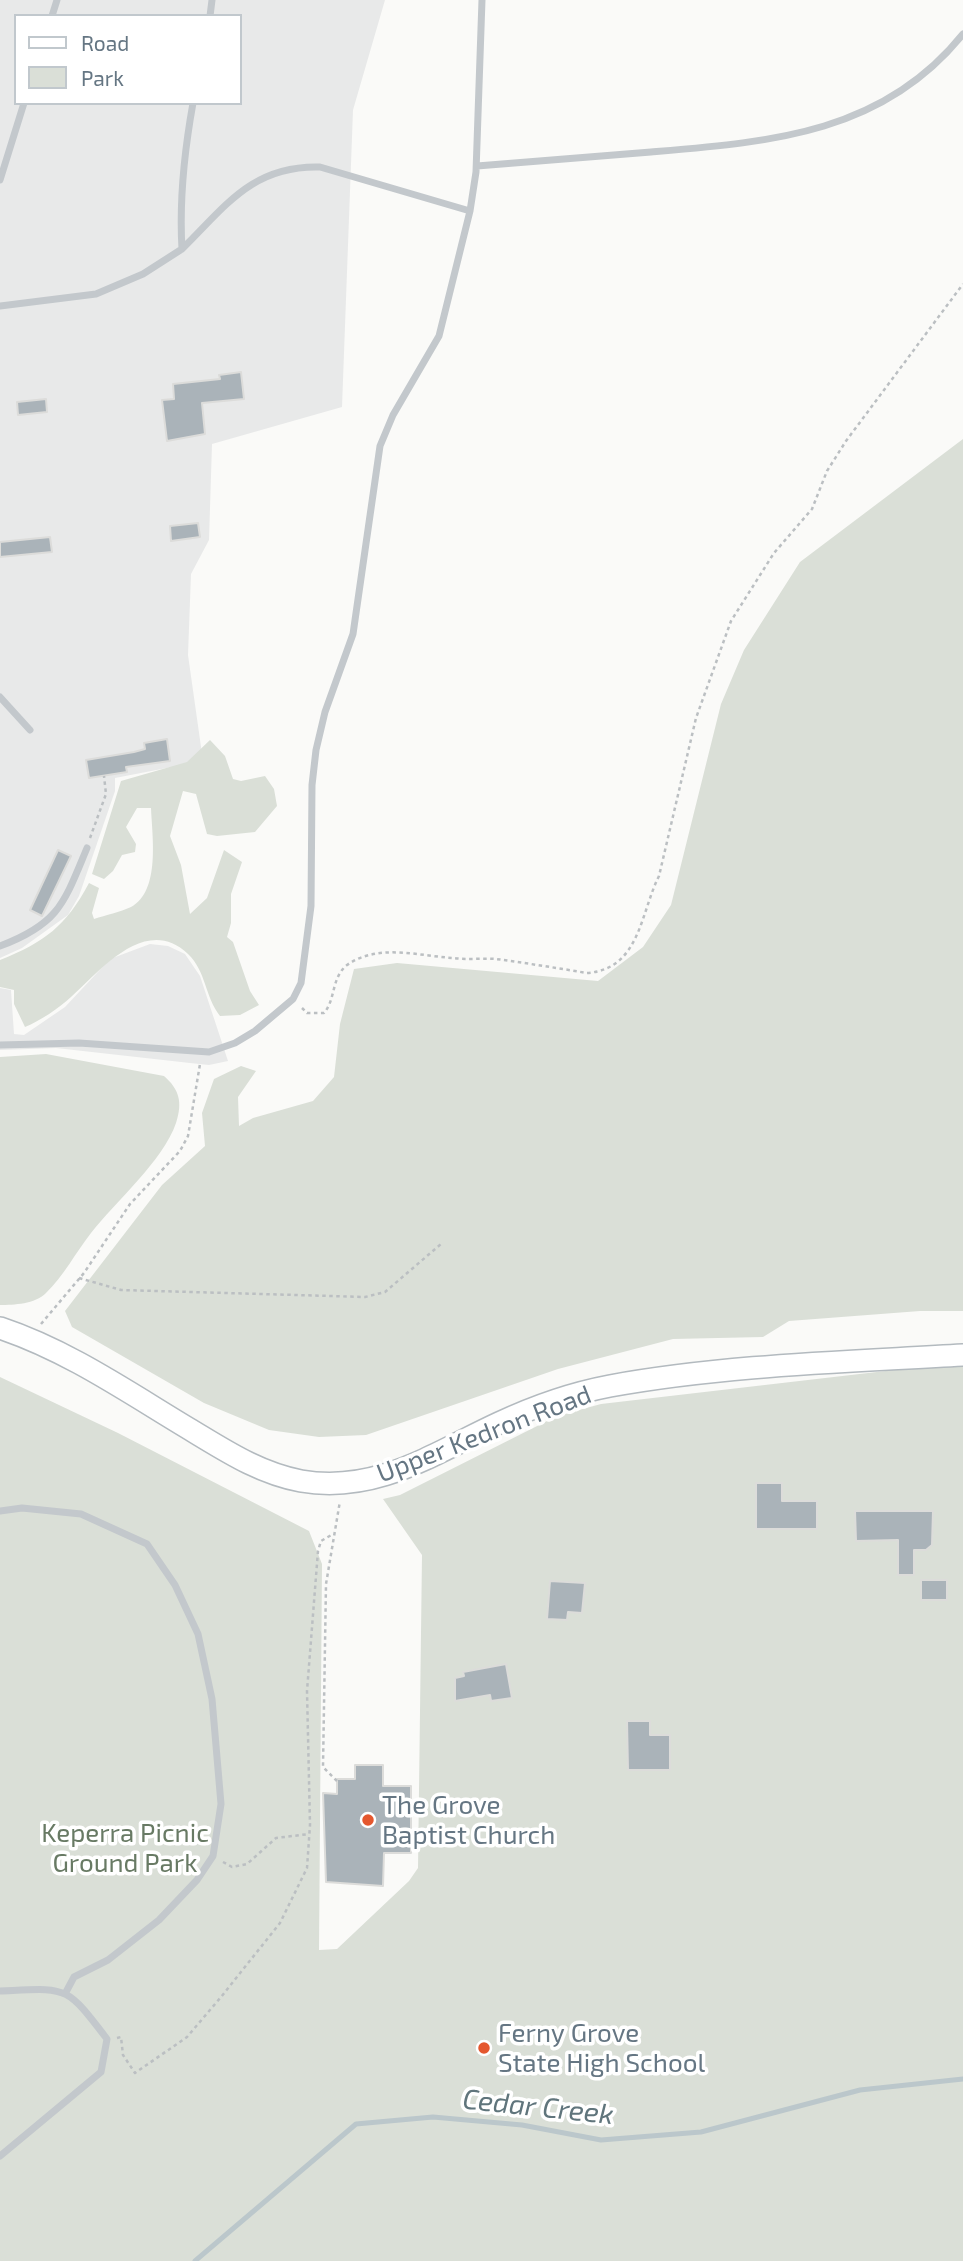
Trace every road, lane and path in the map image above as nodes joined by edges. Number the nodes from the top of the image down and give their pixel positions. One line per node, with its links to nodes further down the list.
1 (482, 0): 5 (lane)
2 (963, 34): 5 (lane)
3 (23, 105): 6 (lane)
4 (194, 105): 8 (lane)
5 (477, 166): 7 (lane)
6 (0, 180)
7 (470, 211): 8 (lane); 16 (lane)
8 (182, 249): 10 (lane)
9 (963, 284): 16 (path)
10 (0, 306)
11 (0, 697): 12 (lane)
12 (30, 730)
13 (104, 776): 14 (path)
14 (87, 848): 15 (lane)
15 (0, 947)
16 (293, 999): 18 (lane)
17 (0, 1045): 18 (lane)
18 (202, 1053): 20 (path)
19 (441, 1244): 20 (path)
20 (79, 1278): 22 (path)
21 (0, 1328): 22 (main road, Upper Kedron Road)
22 (32, 1339): 23 (main road, Upper Kedron Road)
23 (963, 1355)
24 (340, 1501): 26 (path)
25 (0, 1511): 29 (lane)
26 (333, 1534): 27 (path); 28 (path)
27 (337, 1781)
28 (309, 1834): 29 (path); 32 (path)
29 (213, 1856): 31 (lane)
30 (0, 1991): 31 (lane)
31 (66, 1992): 32 (lane)
32 (107, 2039): 33 (lane)
33 (0, 2156)

